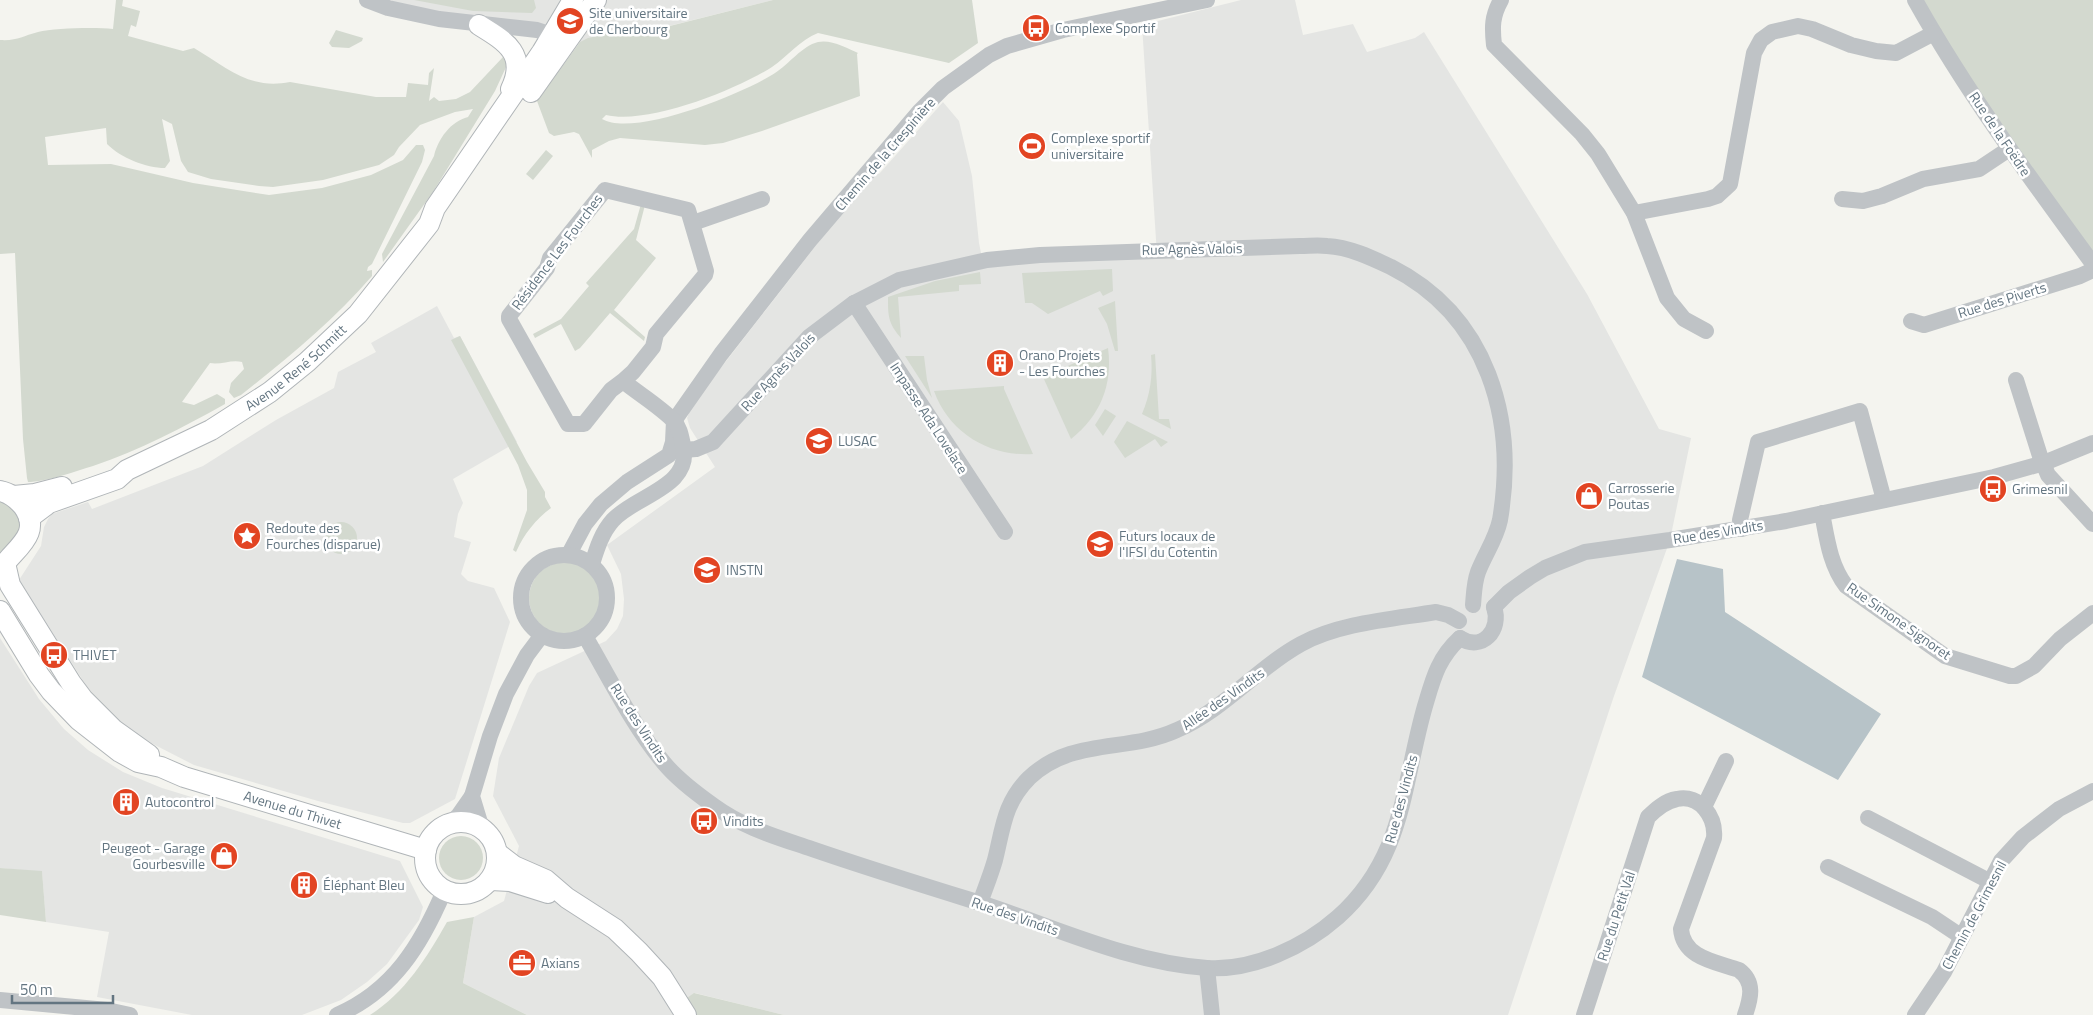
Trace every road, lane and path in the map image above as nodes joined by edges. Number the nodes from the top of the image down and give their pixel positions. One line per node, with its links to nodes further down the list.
1 (367, 0): 7 (street)
2 (573, 0): 9 (main road, Avenue René Schmitt)
3 (596, 0): 9 (main road, Avenue René Schmitt)
4 (1207, 0): 24 (street, Chemin de la Crespinière)
5 (1500, 0): 14 (street)
6 (1915, 0): 8 (street, Rue de la Foëdre)
7 (479, 25): 9 (street); 10 (main road)
8 (1934, 33): 11 (street, Rue de la Foëdre); 14 (street)
9 (559, 39): 10 (main road, Avenue René Schmitt); 16 (main road, Avenue René Schmitt)
10 (496, 119): 16 (main road, Avenue René Schmitt)
11 (2009, 149): 13 (street); 17 (street, Rue de la Foëdre)
12 (762, 199): 15 (street)
13 (1842, 199)
14 (1634, 213): 21 (street)
15 (693, 223): 23 (street, Résidence Les Fourches); 23 (street, Résidence Les Fourches)
16 (429, 224): 28 (main road, Avenue René Schmitt)
17 (2093, 264)
18 (2093, 270): 20 (street, Rue des Piverts)
19 (854, 303): 26 (street, Rue Agnès Valois); 35 (street, Impasse Ada Lovelace); 39 (street, Rue Agnès Valois)
20 (1911, 321)
21 (1706, 332)
22 (2016, 380): 27 (street)
23 (623, 381): 24 (street)
24 (674, 421): 26 (street)
25 (2093, 443): 27 (street, Rue des Vindits)
26 (678, 451): 36 (street); 37 (street)
27 (2044, 463): 30 (street, Rue des Vindits); 33 (street)
28 (127, 470): 29 (main road, Avenue René Schmitt); 32 (main road, Avenue René Schmitt)
29 (7, 494): 32 (main road)
30 (1884, 500): 31 (street, Rue des Vindits); 34 (street)
31 (1822, 514): 34 (street, Rue des Vindits); 42 (street, Rue Simone Signoret)
32 (29, 518): 38 (main road)
33 (2093, 524)
34 (1742, 529): 40 (street, Rue des Vindits)
35 (1005, 532)
36 (569, 554): 37 (street); 44 (street)
37 (592, 564): 45 (street)
38 (2, 567): 48 (main road, Avenue du Thivet)
39 (1473, 605): 40 (street); 43 (street)
40 (1494, 607): 46 (street)
41 (0, 611): 48 (main road, Avenue du Thivet)
42 (2093, 613)
43 (1459, 621): 46 (street); 62 (street, Allée des Vindits)
44 (542, 635): 45 (street); 50 (street)
45 (585, 636): 62 (street, Rue des Vindits)
46 (1460, 638): 64 (street, Rue des Vindits)
47 (1726, 761): 51 (street)
48 (161, 767): 55 (main road, Avenue du Thivet)
49 (2093, 791): 59 (street, Chemin de Grimesnil)
50 (472, 796): 53 (street); 54 (street)
51 (1704, 807): 70 (street, Rue du Petit Val); 71 (street)
52 (1868, 818): 59 (street)
53 (450, 824): 54 (main road); 55 (main road)
54 (482, 828): 56 (main road)
55 (426, 850): 60 (main road)
56 (497, 853): 58 (main road); 61 (main road)
57 (1828, 867): 63 (street)
58 (490, 880): 60 (main road); 61 (main road)
59 (1989, 881): 63 (street, Chemin de Grimesnil)
60 (444, 890): 67 (street)
61 (567, 898): 68 (main road)
62 (980, 903): 64 (street, Rue des Vindits)
63 (1962, 937): 72 (street, Chemin de Grimesnil)
64 (1207, 968): 69 (street)
65 (0, 1000): 66 (street)
66 (130, 1015)
67 (337, 1015)
68 (686, 1015)
69 (1212, 1015)
70 (1584, 1015)
71 (1745, 1015)
72 (1915, 1015)

